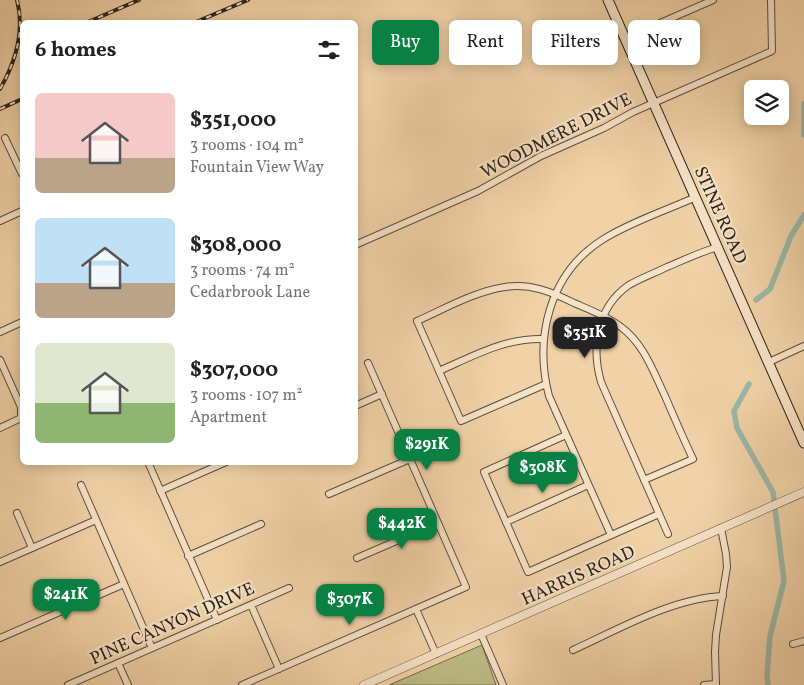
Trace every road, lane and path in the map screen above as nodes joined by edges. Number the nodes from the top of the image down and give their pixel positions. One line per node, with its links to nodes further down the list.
1 (608, 0): 5 (main road, STINE ROAD)
2 (712, 0): 4 (street)
3 (772, 0): 5 (street, WOODMERE DRIVE)
4 (667, 20)
5 (654, 103): 8 (main road, STINE ROAD); 11 (street, WOODMERE DRIVE)
6 (6, 138): 7 (street)
7 (20, 170)
8 (696, 197): 12 (main road, STINE ROAD); 13 (street)
9 (20, 212): 10 (street)
10 (0, 221)
11 (358, 244)
12 (718, 247): 14 (street); 20 (main road, STINE ROAD)
13 (555, 294): 14 (street); 17 (street); 22 (street)
14 (603, 316): 34 (street); 34 (street)
15 (20, 323): 16 (street)
16 (0, 332)
17 (543, 339): 22 (street); 23 (street)
18 (804, 346): 20 (street)
19 (0, 360): 25 (street)
20 (769, 362): 30 (main road, STINE ROAD)
21 (368, 363): 24 (street)
22 (439, 371): 23 (street)
23 (546, 384): 29 (street)
24 (382, 394): 26 (street); 31 (street)
25 (20, 405)
26 (358, 405)
27 (20, 418): 28 (street)
28 (0, 428)
29 (566, 435): 36 (street); 43 (street)
30 (804, 443)
31 (410, 459): 39 (street); 44 (street)
32 (149, 465): 37 (street)
33 (219, 465): 37 (street)
34 (644, 480): 41 (street)
35 (81, 485): 42 (street)
36 (588, 485): 43 (street); 48 (street)
37 (160, 492): 50 (street)
38 (804, 492): 46 (street, HARRIS ROAD)
39 (329, 494)
40 (17, 513): 49 (street)
41 (659, 514): 47 (street); 48 (street)
42 (96, 520): 49 (street); 53 (street)
43 (506, 522): 48 (street)
44 (438, 523): 51 (street); 57 (street)
45 (261, 524): 50 (street)
46 (721, 528): 55 (street); 59 (street, HARRIS ROAD)
47 (668, 534)
48 (611, 535)
49 (32, 548): 52 (street)
50 (188, 556): 58 (street)
51 (358, 558)
52 (0, 562)
53 (124, 584): 60 (street); 63 (street)
54 (289, 588): 56 (street, PINE CANYON DRIVE)
55 (724, 596): 64 (street); 68 (street)
56 (251, 605): 58 (street, PINE CANYON DRIVE); 67 (street)
57 (416, 609): 65 (street); 67 (street)
58 (216, 620): 63 (street, PINE CANYON DRIVE)
59 (481, 634): 65 (street, HARRIS ROAD); 73 (street)
60 (0, 638)
61 (804, 641): 62 (street)
62 (793, 644)
63 (152, 648): 66 (street, PINE CANYON DRIVE)
64 (572, 650)
65 (436, 654): 72 (street, HARRIS ROAD)
66 (118, 663): 69 (street, PINE CANYON DRIVE); 70 (street)
67 (279, 669): 71 (street)
68 (716, 684): 74 (street)
69 (68, 685)
70 (128, 685)
71 (242, 685)
72 (364, 685)
73 (503, 685)
74 (704, 685)

